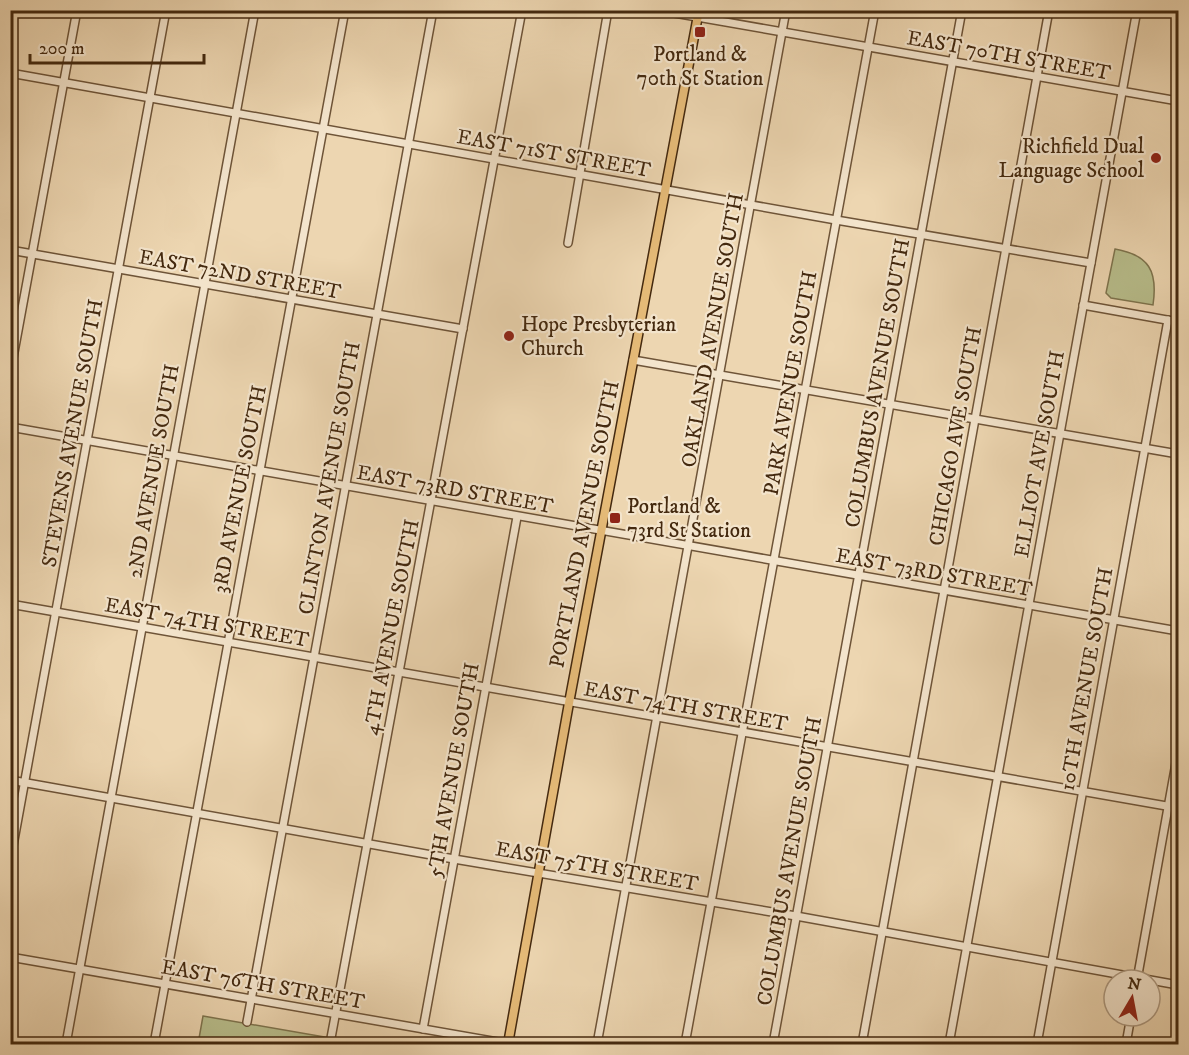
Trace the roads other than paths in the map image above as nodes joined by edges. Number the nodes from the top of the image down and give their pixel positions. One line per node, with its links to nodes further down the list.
1 (77, 10): 20 (street)
2 (166, 10): 22 (street, STEVENS AVENUE SOUTH)
3 (255, 10): 24 (street, 2ND AVENUE SOUTH)
4 (345, 10): 25 (street, 3RD AVENUE SOUTH)
5 (433, 10): 26 (street, CLINTON AVENUE SOUTH)
6 (522, 10): 27 (street, 4TH AVENUE SOUTH)
7 (608, 10): 28 (street)
8 (657, 10): 14 (street, EAST 70TH STREET)
9 (786, 10): 15 (street, OAKLAND AVENUE SOUTH)
10 (874, 10): 16 (street, PARK AVENUE SOUTH)
11 (962, 10): 17 (street, COLUMBUS AVENUE SOUTH)
12 (1049, 10): 19 (street, CHICAGO AVE SOUTH)
13 (1137, 10): 21 (street, ELLIOT AVE SOUTH)
14 (698, 14): 15 (street, EAST 70TH STREET); 29 (main road, PORTLAND AVENUE SOUTH)
15 (782, 33): 16 (street, EAST 70TH STREET); 30 (street, OAKLAND AVENUE SOUTH)
16 (868, 48): 17 (street, EAST 70TH STREET); 31 (street, PARK AVENUE SOUTH)
17 (953, 63): 19 (street, EAST 70TH STREET); 32 (street, COLUMBUS AVENUE SOUTH)
18 (10, 73): 20 (street, EAST 71ST STREET)
19 (1037, 77): 21 (street, EAST 70TH STREET); 34 (street, CHICAGO AVE SOUTH)
20 (64, 83): 22 (street, EAST 71ST STREET); 36 (street)
21 (1122, 92): 23 (street, EAST 70TH STREET); 37 (street, ELLIOT AVE SOUTH)
22 (150, 98): 24 (street, EAST 71ST STREET); 38 (street, STEVENS AVENUE SOUTH)
23 (1179, 101)
24 (236, 113): 25 (street, EAST 71ST STREET); 39 (street, 2ND AVENUE SOUTH)
25 (323, 128): 26 (street, EAST 71ST STREET); 40 (street, 3RD AVENUE SOUTH)
26 (408, 144): 27 (street, EAST 71ST STREET); 42 (street, CLINTON AVENUE SOUTH)
27 (494, 159): 28 (street, EAST 71ST STREET); 45 (street, 4TH AVENUE SOUTH)
28 (580, 174): 29 (street, EAST 71ST STREET); 33 (street)
29 (666, 190): 30 (street, EAST 71ST STREET); 46 (main road, PORTLAND AVENUE SOUTH)
30 (751, 205): 31 (street, EAST 71ST STREET); 48 (street, OAKLAND AVENUE SOUTH)
31 (836, 220): 32 (street, EAST 71ST STREET); 49 (street, PARK AVENUE SOUTH)
32 (921, 233): 34 (street, EAST 71ST STREET); 50 (street, COLUMBUS AVENUE SOUTH)
33 (568, 243)
34 (1006, 248): 37 (street, EAST 71ST STREET); 51 (street, CHICAGO AVE SOUTH)
35 (10, 250): 36 (street, EAST 72ND STREET)
36 (32, 254): 38 (street, EAST 72ND STREET); 47 (street)
37 (1091, 262): 41 (street, ELLIOT AVE SOUTH)
38 (119, 270): 39 (street, EAST 72ND STREET); 54 (street, STEVENS AVENUE SOUTH)
39 (205, 284): 40 (street, EAST 72ND STREET); 57 (street, 2ND AVENUE SOUTH)
40 (291, 299): 42 (street, EAST 72ND STREET); 58 (street, 3RD AVENUE SOUTH)
41 (1083, 305): 43 (street); 53 (street, ELLIOT AVE SOUTH)
42 (376, 314): 45 (street, EAST 72ND STREET); 59 (street, CLINTON AVENUE SOUTH)
43 (1168, 320): 44 (street); 55 (street, 10TH AVENUE SOUTH)
44 (1179, 322)
45 (463, 329): 60 (street, 4TH AVENUE SOUTH)
46 (633, 360): 48 (street); 62 (main road, PORTLAND AVENUE SOUTH)
47 (10, 374)
48 (720, 376): 49 (street); 63 (street, OAKLAND AVENUE SOUTH)
49 (805, 390): 50 (street); 64 (street, PARK AVENUE SOUTH)
50 (889, 404): 51 (street); 65 (street, COLUMBUS AVENUE SOUTH)
51 (975, 419): 53 (street); 66 (street, CHICAGO AVE SOUTH)
52 (10, 427): 54 (street, EAST 73RD STREET)
53 (1060, 434): 55 (street); 68 (street, ELLIOT AVE SOUTH)
54 (86, 441): 57 (street, EAST 73RD STREET); 69 (street, STEVENS AVENUE SOUTH)
55 (1145, 448): 56 (street); 70 (street, 10TH AVENUE SOUTH)
56 (1179, 454)
57 (173, 456): 58 (street, EAST 73RD STREET); 71 (street, 2ND AVENUE SOUTH)
58 (259, 471): 59 (street, EAST 73RD STREET); 73 (street, 3RD AVENUE SOUTH)
59 (345, 486): 60 (street, EAST 73RD STREET); 74 (street, CLINTON AVENUE SOUTH)
60 (431, 502): 61 (street, EAST 73RD STREET); 75 (street, 4TH AVENUE SOUTH)
61 (517, 517): 62 (street, EAST 73RD STREET); 76 (street, 5TH AVENUE SOUTH)
62 (602, 532): 63 (street, EAST 73RD STREET); 77 (main road, PORTLAND AVENUE SOUTH)
63 (689, 547): 64 (street, EAST 73RD STREET); 78 (street, OAKLAND AVENUE SOUTH)
64 (773, 562): 65 (street, EAST 73RD STREET); 79 (street, PARK AVENUE SOUTH)
65 (858, 575): 66 (street, EAST 73RD STREET); 80 (street, COLUMBUS AVENUE SOUTH)
66 (944, 590): 68 (street, EAST 73RD STREET); 82 (street, CHICAGO AVE SOUTH)
67 (10, 604): 69 (street, EAST 74TH STREET)
68 (1028, 605): 70 (street, EAST 73RD STREET); 83 (street, ELLIOT AVE SOUTH)
69 (55, 612): 71 (street, EAST 74TH STREET); 85 (street, STEVENS AVENUE SOUTH)
70 (1114, 620): 72 (street, EAST 73RD STREET); 86 (street, 10TH AVENUE SOUTH)
71 (141, 627): 73 (street, EAST 74TH STREET); 87 (street, 2ND AVENUE SOUTH)
72 (1179, 631)
73 (227, 642): 74 (street, EAST 74TH STREET); 90 (street, 3RD AVENUE SOUTH)
74 (313, 657): 75 (street, EAST 74TH STREET); 91 (street, CLINTON AVENUE SOUTH)
75 (399, 673): 76 (street, EAST 74TH STREET); 92 (street, 4TH AVENUE SOUTH)
76 (485, 688): 77 (street, EAST 74TH STREET); 93 (street, 5TH AVENUE SOUTH)
77 (569, 703): 78 (street, EAST 74TH STREET); 95 (main road, PORTLAND AVENUE SOUTH)
78 (657, 718): 79 (street, EAST 74TH STREET); 96 (street, OAKLAND AVENUE SOUTH)
79 (742, 733): 80 (street, EAST 74TH STREET); 97 (street, PARK AVENUE SOUTH)
80 (826, 746): 82 (street, EAST 74TH STREET); 98 (street, COLUMBUS AVENUE SOUTH)
81 (1179, 752): 88 (street)
82 (912, 761): 83 (street, EAST 74TH STREET); 99 (street, CHICAGO AVE SOUTH)
83 (998, 776): 86 (street, EAST 74TH STREET); 100 (street, ELLIOT AVE SOUTH)
84 (10, 780): 85 (street, EAST 75TH STREET)
85 (25, 783): 87 (street, EAST 75TH STREET); 94 (street, STEVENS AVENUE SOUTH)
86 (1083, 791): 88 (street, EAST 74TH STREET); 102 (street, 10TH AVENUE SOUTH)
87 (110, 798): 90 (street, EAST 75TH STREET); 104 (street, 2ND AVENUE SOUTH)
88 (1169, 806): 89 (street, EAST 74TH STREET); 103 (street)
89 (1179, 808)
90 (196, 813): 91 (street, EAST 75TH STREET); 107 (street, 3RD AVENUE SOUTH)
91 (282, 828): 92 (street, EAST 75TH STREET); 109 (street, CLINTON AVENUE SOUTH)
92 (368, 844): 93 (street, EAST 75TH STREET); 110 (street, 4TH AVENUE SOUTH)
93 (454, 859): 95 (street, EAST 75TH STREET); 113 (street, 5TH AVENUE SOUTH)
94 (10, 862)
95 (538, 872): 96 (street, EAST 75TH STREET); 117 (main road, PORTLAND AVENUE SOUTH)
96 (626, 888): 97 (street, EAST 75TH STREET); 118 (street, OAKLAND AVENUE SOUTH)
97 (711, 903): 98 (street, EAST 75TH STREET); 119 (street, PARK AVENUE SOUTH)
98 (796, 916): 99 (street, EAST 75TH STREET); 120 (street, COLUMBUS AVENUE SOUTH)
99 (882, 932): 100 (street, EAST 75TH STREET); 121 (street, CHICAGO AVE SOUTH)
100 (967, 947): 102 (street, EAST 75TH STREET); 122 (street, ELLIOT AVE SOUTH)
101 (10, 957): 104 (street, EAST 76TH STREET)
102 (1052, 962): 105 (street, EAST 75TH STREET); 123 (street, 10TH AVENUE SOUTH)
103 (1140, 968)
104 (80, 969): 107 (street, EAST 76TH STREET); 115 (street, 2ND AVENUE SOUTH)
105 (1102, 971)
106 (1162, 982): 108 (street, EAST 75TH STREET)
107 (165, 984): 109 (street, EAST 76TH STREET); 116 (street, 3RD AVENUE SOUTH)
108 (1179, 985)
109 (250, 998): 110 (street, EAST 76TH STREET); 111 (street, CLINTON AVENUE SOUTH)
110 (336, 1013): 113 (street, EAST 76TH STREET); 114 (street, 4TH AVENUE SOUTH)
111 (246, 1022)
112 (1129, 1028): 124 (street)
113 (423, 1029): 117 (street, EAST 76TH STREET)
114 (331, 1038)
115 (66, 1044)
116 (154, 1044)
117 (509, 1044)
118 (597, 1044)
119 (685, 1044)
120 (772, 1044)
121 (862, 1044)
122 (949, 1044)
123 (1037, 1044)
124 (1126, 1044)

